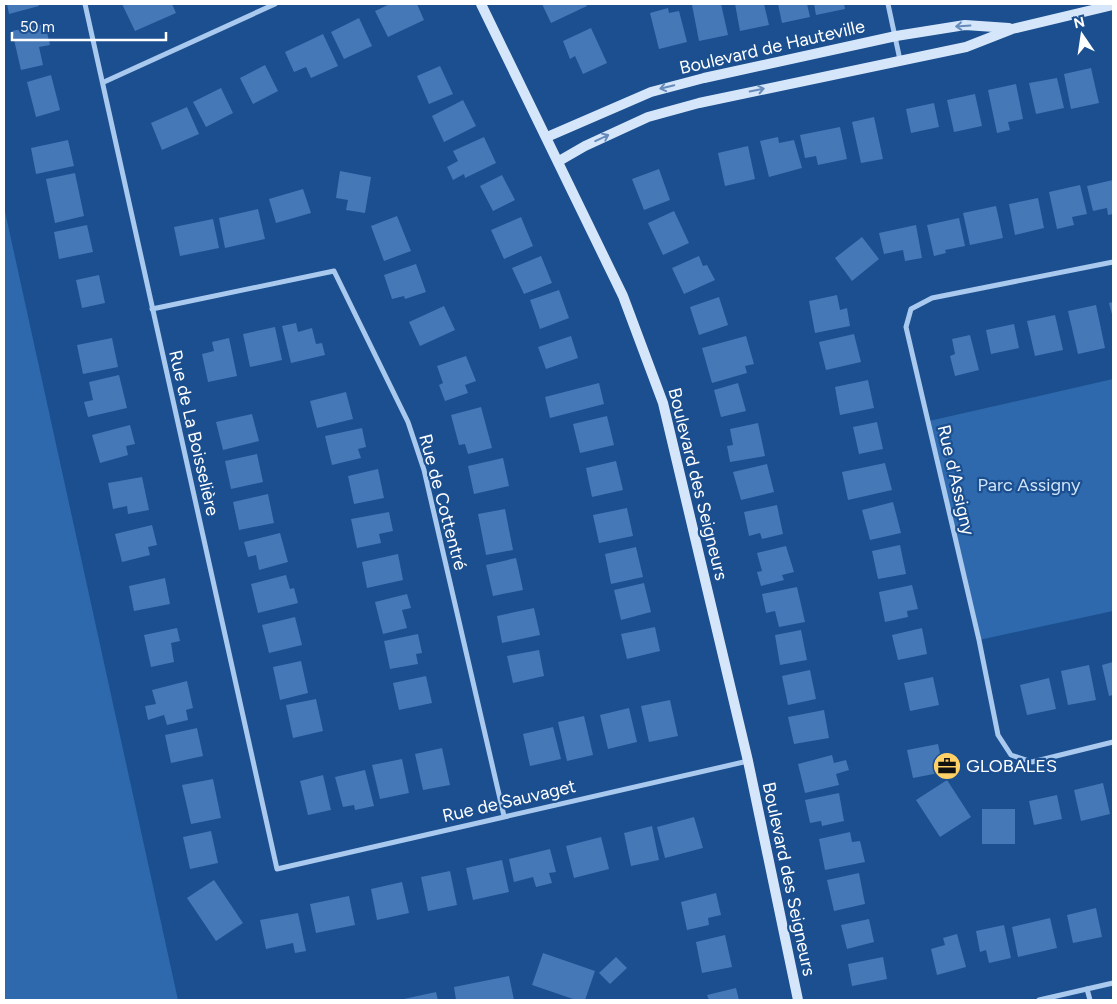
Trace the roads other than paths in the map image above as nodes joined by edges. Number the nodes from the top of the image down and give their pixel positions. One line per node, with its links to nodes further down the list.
1 (85, 4): 9 (street, Rue de La Boisselière)
2 (275, 4): 9 (street)
3 (481, 4): 10 (street, Boulevard des Seigneurs)
4 (888, 4): 7 (street)
5 (1113, 5): 6 (street, Boulevard de Hauteville)
6 (1012, 29): 7 (street, Boulevard de Hauteville, one-way to 7); 8 (street, Boulevard de Hauteville)
7 (896, 36): 8 (street); 10 (street, Boulevard de Hauteville, one-way to 10)
8 (900, 60): 11 (street, Boulevard de Hauteville, one-way to 8)
9 (104, 82): 13 (street, Rue de La Boisselière)
10 (547, 137): 11 (street, Boulevard des Seigneurs)
11 (559, 161): 15 (street, Boulevard des Seigneurs)
12 (1113, 262): 14 (street, Rue d'Assigny)
13 (152, 309): 16 (street, Rue de Cottentré); 17 (street, Rue de La Boisselière)
14 (1113, 742)
15 (748, 761): 16 (street, Rue de Sauvaget); 20 (street, Boulevard des Seigneurs)
16 (504, 816): 17 (street, Rue de Sauvaget)
17 (277, 869)
18 (1113, 984): 19 (street)
19 (1087, 989): 21 (street); 22 (street)
20 (798, 1000)
21 (1039, 1000)
22 (1090, 1000)

